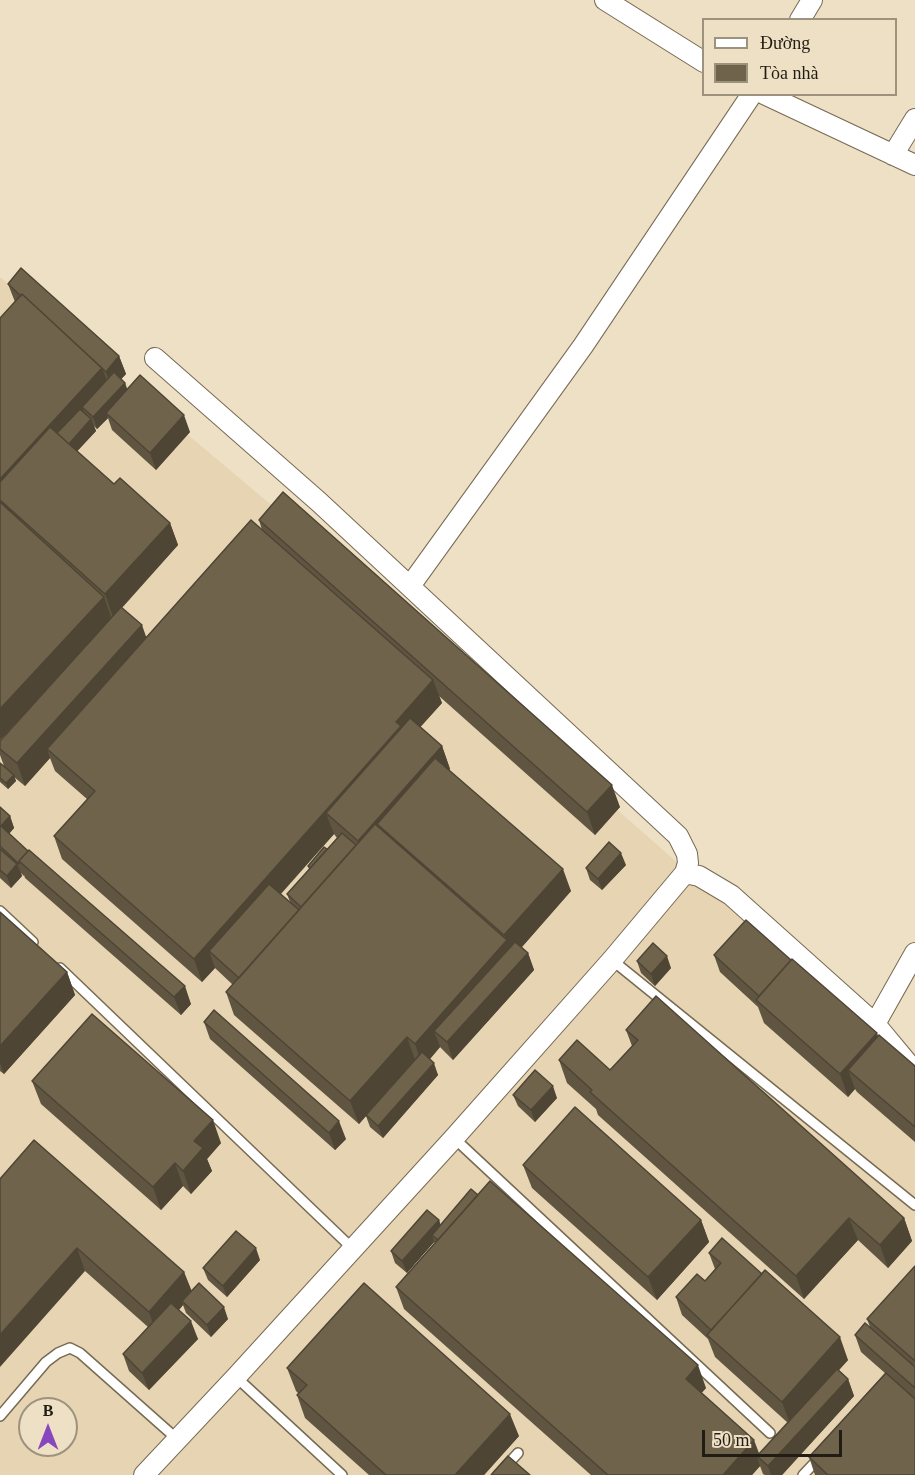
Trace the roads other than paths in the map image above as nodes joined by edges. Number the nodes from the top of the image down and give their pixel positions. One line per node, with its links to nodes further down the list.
1 (605, 0): 4 (street)
2 (812, 0): 3 (street)
3 (801, 18)
4 (702, 61)
5 (751, 96): 11 (street)
6 (768, 96): 8 (street)
7 (915, 119): 8 (street)
8 (893, 155): 9 (street)
9 (915, 165)
10 (154, 358): 11 (street)
11 (410, 586): 12 (street)
12 (685, 873): 17 (street); 18 (street)
13 (0, 911): 14 (lane)
14 (43, 952)
15 (915, 952): 18 (street)
16 (52, 960): 22 (lane)
17 (612, 960): 20 (street); 21 (lane)
18 (874, 1024): 19 (street)
19 (915, 1072)
20 (454, 1137): 22 (street); 25 (lane)
21 (915, 1205)
22 (353, 1249): 23 (street)
23 (236, 1377): 26 (street); 30 (lane)
24 (0, 1416): 26 (lane)
25 (770, 1433)
26 (177, 1439): 29 (street)
27 (827, 1449): 32 (lane)
28 (518, 1453): 31 (lane)
29 (144, 1475)
30 (342, 1475)
31 (498, 1475)
32 (803, 1475)

